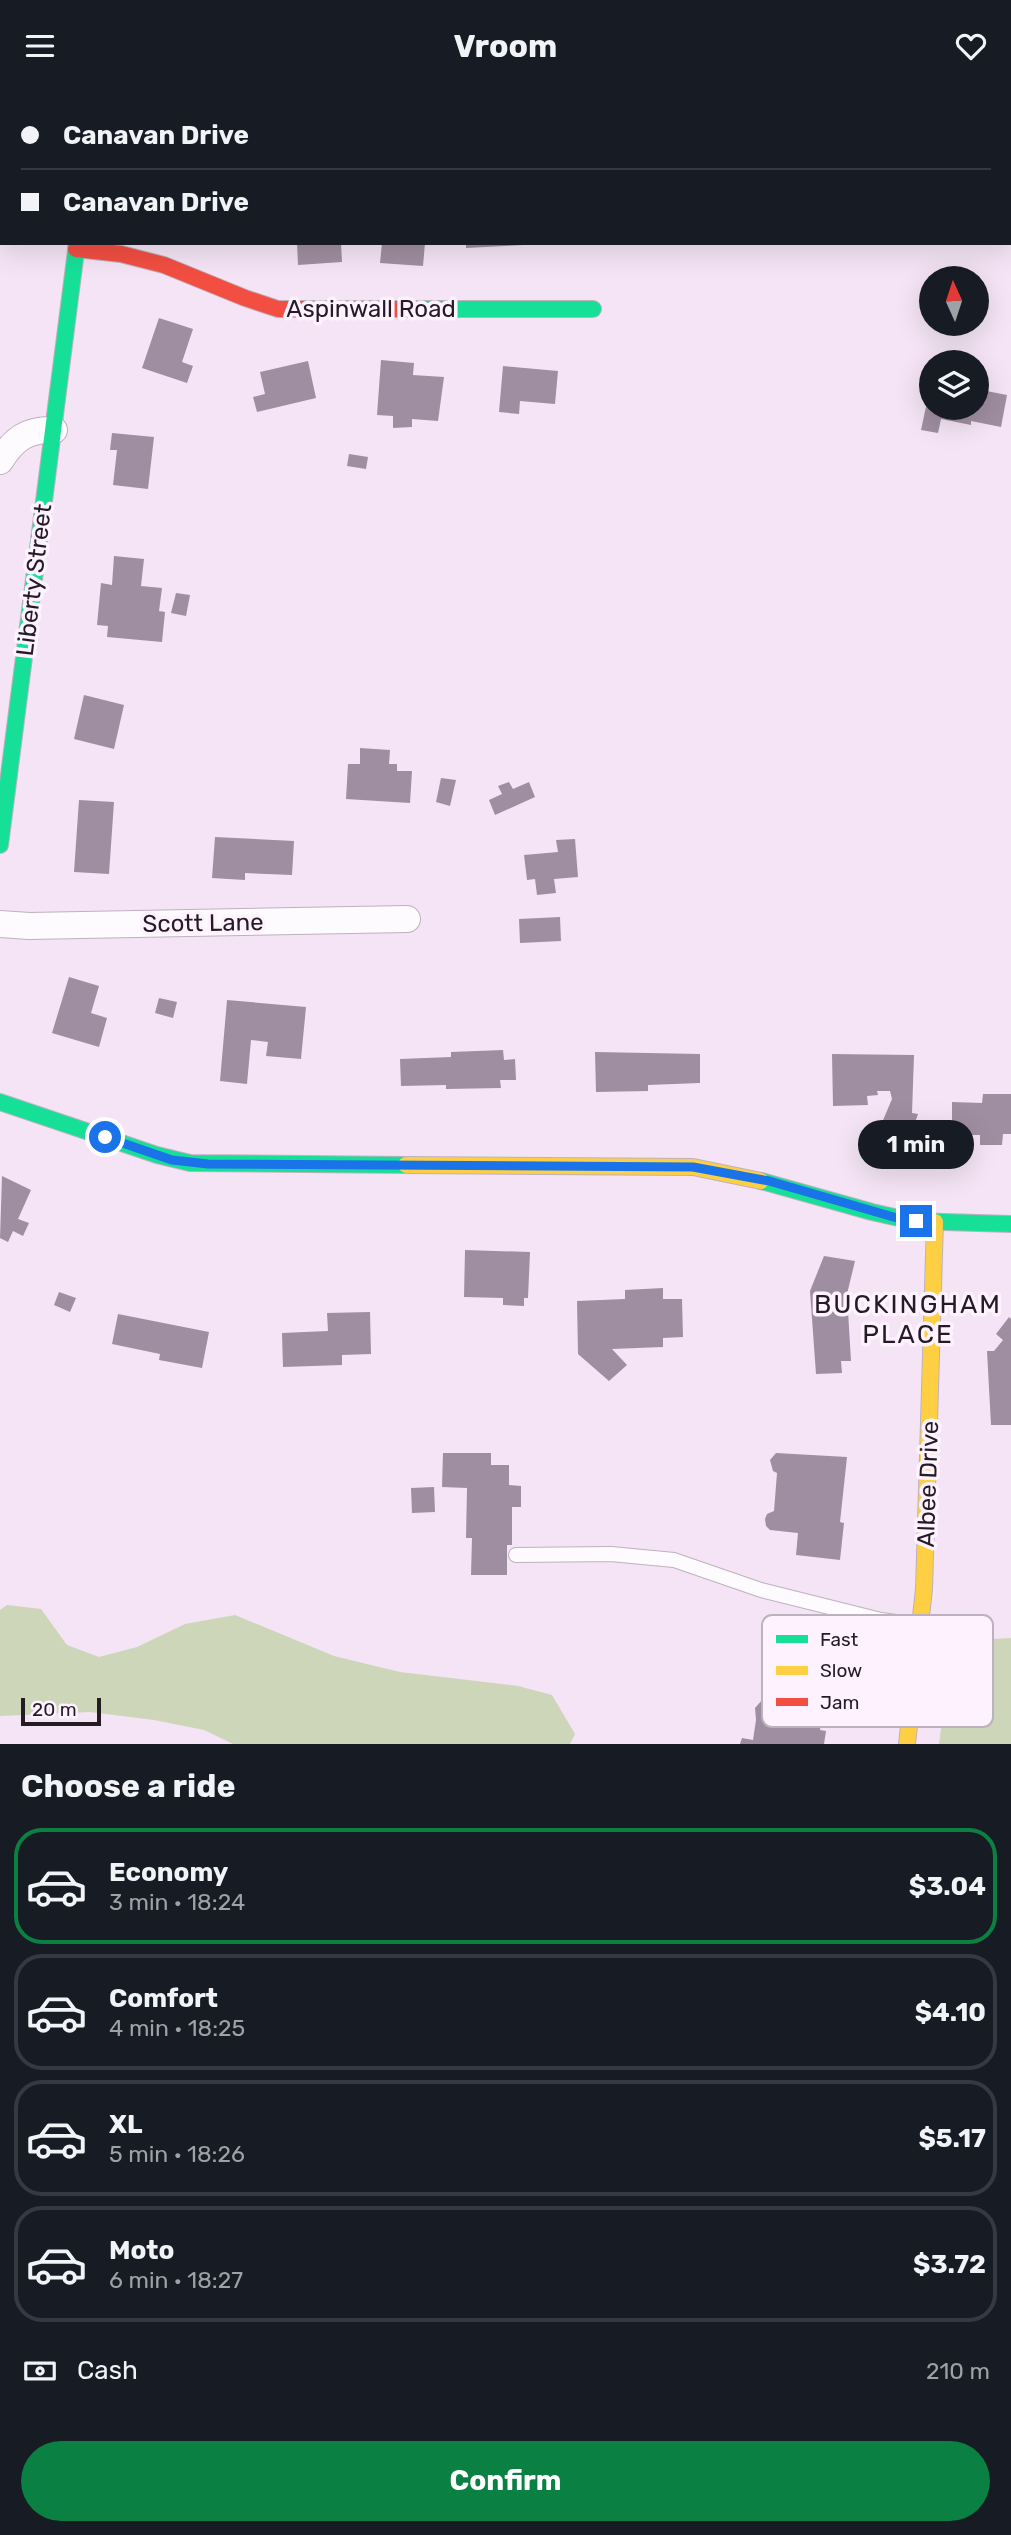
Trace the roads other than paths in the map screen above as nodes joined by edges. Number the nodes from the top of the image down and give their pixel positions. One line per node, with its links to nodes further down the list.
1 (77, 246): 2 (street, Aspinwall Road); 3 (street, Liberty Street)
2 (593, 309)
3 (54, 430): 4 (street); 5 (street, Liberty Street)
4 (0, 461)
5 (7, 728): 6 (street, Liberty Street)
6 (0, 845)
7 (407, 919): 8 (street, Scott Lane)
8 (0, 924)
9 (0, 1101): 10 (street)
10 (935, 1222): 11 (street); 14 (street, Albee Drive)
11 (1011, 1224)
12 (516, 1555): 13 (lane)
13 (857, 1615)
14 (923, 1615)

